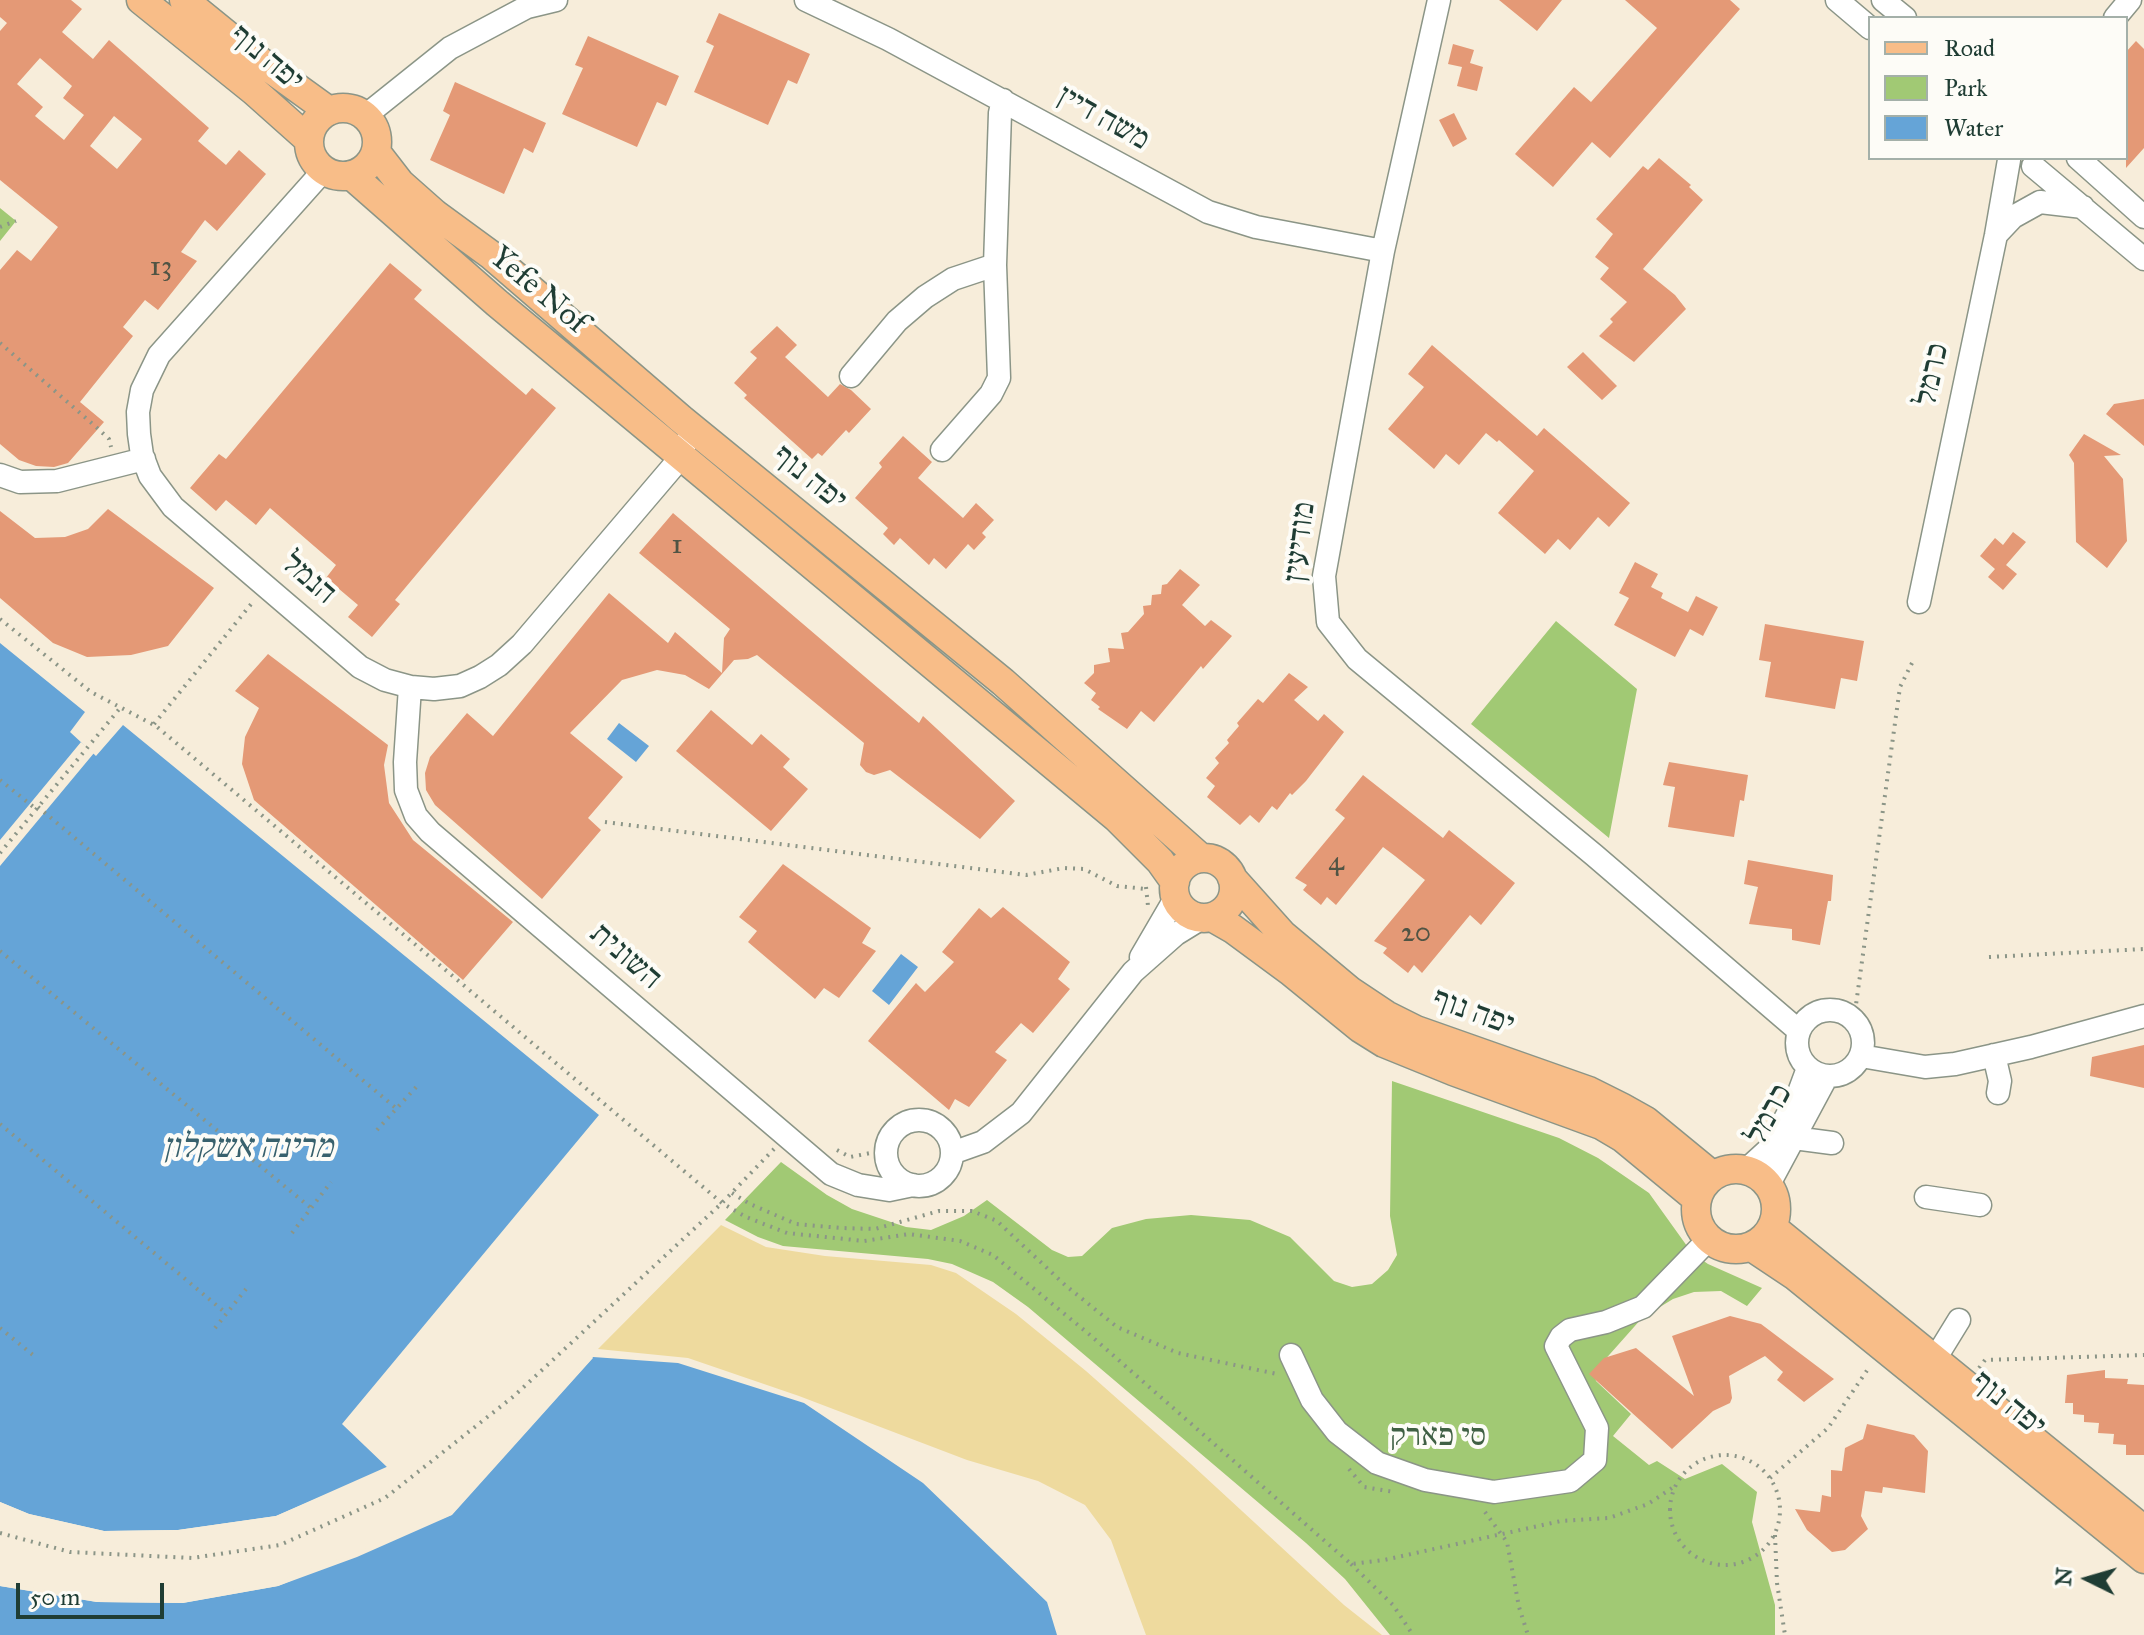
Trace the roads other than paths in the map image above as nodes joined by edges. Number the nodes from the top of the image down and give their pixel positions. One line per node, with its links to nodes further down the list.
1 (141, 0): 16 (main road, יפה נוף)
2 (184, 0): 14 (main road, יפה נוף)
3 (556, 0): 9 (street)
4 (806, 0): 13 (street, משה דיין)
5 (1439, 0): 27 (street, מודיעין)
6 (1837, 0): 12 (street)
7 (1883, 0): 10 (street)
8 (2130, 0): 11 (street)
9 (520, 5): 15 (street)
10 (1903, 16)
11 (2117, 16)
12 (1868, 26)
13 (1003, 100): 27 (street, משה דיין); 29 (street)
14 (329, 111): 15 (main road, יפה נוף); 16 (main road, יפה נוף)
15 (365, 116): 17 (main road, יפה נוף)
16 (309, 140): 22 (main road, יפה נוף)
17 (376, 152): 23 (main road); 31 (main road, יפה נוף)
18 (2008, 160): 26 (street, כרמל)
19 (2019, 160): 21 (street)
20 (2080, 160): 25 (street)
21 (2042, 162): 24 (street)
22 (324, 170): 23 (main road); 34 (street, הנמל)
23 (351, 175): 33 (main road, Yefe Nof)
24 (2084, 207): 26 (street); 28 (street)
25 (2144, 217)
26 (1996, 235): 36 (street, כרמל)
27 (1383, 251): 44 (street, מודיעין)
28 (2144, 259)
29 (995, 265): 30 (street); 32 (street)
30 (851, 376)
31 (681, 419): 33 (street); 38 (main road, יפה נוף)
32 (942, 450)
33 (682, 456): 37 (street, הנמל); 40 (main road, יפה נוף)
34 (144, 459): 35 (street); 37 (street, הנמל)
35 (0, 475)
36 (1919, 602)
37 (410, 687): 53 (street, השונית)
38 (1201, 858): 39 (main road); 40 (main road)
39 (1232, 878): 41 (main road); 54 (main road, יפה נוף)
40 (1175, 890): 41 (main road); 42 (street)
41 (1207, 917): 42 (street); 54 (main road, יפה נוף)
42 (1133, 972): 51 (street)
43 (2144, 1016): 45 (street)
44 (1799, 1031): 46 (street); 47 (street)
45 (1994, 1055): 46 (street); 48 (street)
46 (1861, 1056): 47 (street)
47 (1818, 1072): 49 (street, כרמל); 52 (street, כרמל)
48 (1998, 1093)
49 (1794, 1138): 50 (street); 52 (street, כרמל)
50 (1832, 1143)
51 (952, 1153): 53 (street, השונית); 53 (street)
52 (1758, 1177): 54 (main road); 57 (main road)
53 (913, 1185)
54 (1705, 1187): 58 (main road)
55 (1926, 1197): 56 (street)
56 (1980, 1205)
57 (1772, 1227): 59 (main road); 61 (main road, יפה נוף)
58 (1709, 1239): 59 (main road, יפה נוף); 62 (street)
59 (1752, 1247): 64 (main road, יפה נוף)
60 (1959, 1320): 61 (street)
61 (1935, 1359): 63 (main road, יפה נוף)
62 (1288, 1366)
63 (2144, 1530)
64 (2144, 1559)

